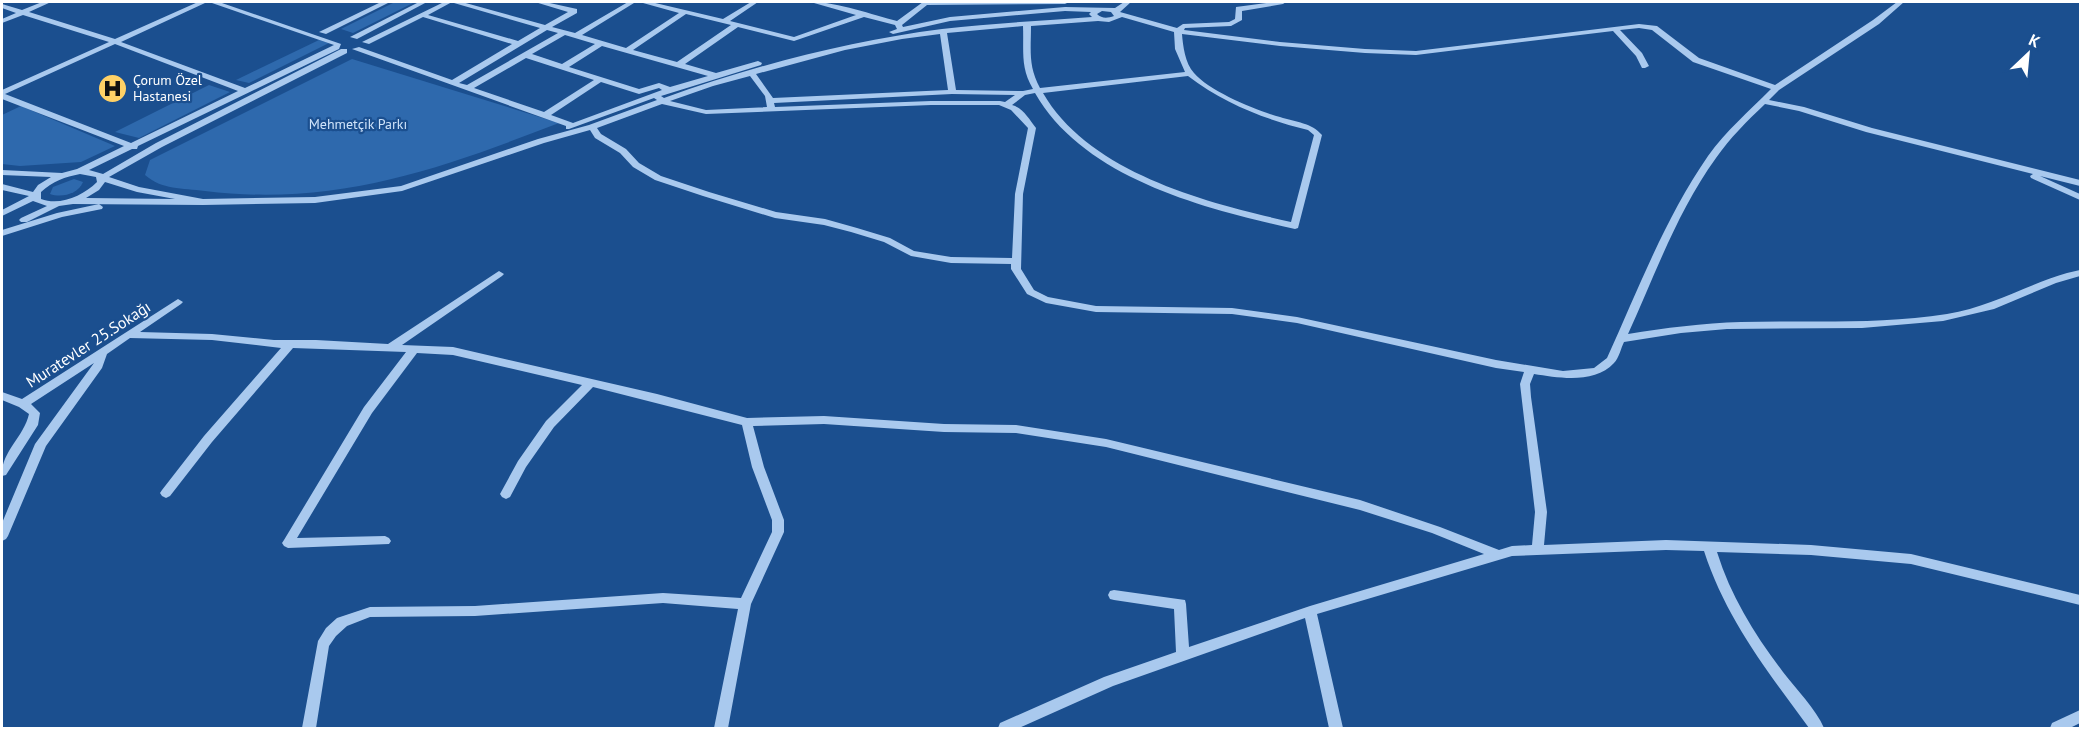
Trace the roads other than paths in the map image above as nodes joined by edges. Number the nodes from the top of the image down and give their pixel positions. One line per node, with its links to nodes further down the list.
1 (47, 2): 27 (street)
2 (203, 2): 46 (street)
3 (214, 2): 50 (street)
4 (231, 2): 42 (street)
5 (386, 2): 42 (street)
6 (423, 2): 45 (street)
7 (449, 2): 31 (street)
8 (456, 2): 37 (street)
9 (539, 2): 37 (street)
10 (632, 2): 44 (street)
11 (645, 2): 28 (street)
12 (755, 2): 34 (street)
13 (816, 2): 25 (street)
14 (851, 2): 25 (street)
15 (926, 2): 16 (street); 38 (street)
16 (982, 2): 24 (street)
17 (1117, 2): 29 (street)
18 (1128, 2): 32 (street)
19 (1230, 2): 26 (street)
20 (1283, 2): 23 (street)
21 (1901, 2): 63 (street)
22 (2, 3): 27 (street)
23 (1273, 3): 26 (street)
24 (1065, 4): 29 (street); 38 (street)
25 (843, 8): 30 (street)
26 (1239, 9): 41 (street)
27 (21, 12): 33 (street); 46 (street)
28 (686, 12): 34 (street); 52 (street)
29 (1098, 13): 32 (street); 32 (street); 35 (street)
30 (866, 14): 36 (street); 38 (street)
31 (422, 15): 47 (street); 49 (street)
32 (1115, 15): 41 (street)
33 (2, 21)
34 (724, 22): 36 (street)
35 (1027, 23): 40 (street); 65 (street)
36 (736, 25): 54 (street)
37 (547, 27): 43 (street); 49 (street)
38 (899, 27): 59 (street)
39 (1615, 29): 41 (street); 55 (street); 63 (street)
40 (943, 31): 57 (street); 66 (street)
41 (1178, 31): 58 (street)
42 (323, 32): 50 (street)
43 (565, 32): 44 (street); 53 (street)
44 (577, 35): 48 (street)
45 (354, 37): 47 (street); 50 (street)
46 (113, 41): 64 (street); 69 (street)
47 (366, 42): 51 (street)
48 (602, 42): 52 (street); 56 (street)
49 (519, 44): 61 (street)
50 (340, 45): 51 (street); 64 (street); 83 (street)
51 (356, 49): 61 (street)
52 (628, 50): 54 (street)
53 (526, 55): 56 (street); 62 (street)
54 (680, 64): 59 (street)
55 (1645, 66)
56 (563, 67): 60 (street)
57 (751, 72): 67 (street); 72 (street)
58 (1190, 74): 65 (street); 65 (street)
59 (714, 75): 67 (street)
60 (599, 80): 67 (street); 74 (street)
61 (454, 82): 62 (street)
62 (470, 87): 74 (street)
63 (1776, 88): 71 (street)
64 (242, 90): 78 (street)
65 (1036, 91): 68 (street)
66 (952, 92): 68 (street); 72 (street)
67 (673, 93): 70 (street)
68 (1023, 93): 73 (street)
69 (2, 95): 78 (street)
70 (658, 98): 72 (street); 75 (street); 76 (street)
71 (1763, 101): 79 (street); 98 (street)
72 (771, 105): 73 (street)
73 (1006, 105): 93 (street)
74 (544, 116): 75 (street)
75 (572, 125): 77 (street)
76 (592, 127): 77 (street); 93 (street)
77 (541, 141): 89 (street)
78 (134, 147): 80 (street)
79 (1989, 160): 84 (street); 87 (street)
80 (80, 171): 82 (street); 83 (street)
81 (2, 172): 82 (street)
82 (63, 175): 86 (street)
83 (102, 178): 89 (street); 90 (street)
84 (2080, 183)
85 (2, 187): 86 (street)
86 (35, 196): 90 (street); 91 (street)
87 (2080, 197)
88 (150, 200): 89 (street); 90 (street); 92 (street)
89 (203, 201)
90 (64, 202): 92 (street)
91 (2, 213)
92 (2, 232)
93 (1016, 261): 103 (street)
94 (2080, 273): 98 (street)
95 (499, 274): 100 (street)
96 (178, 302): 97 (street, Muratevler 25.Sokağı)
97 (129, 334): 99 (street); 102 (street, Muratevler 25.Sokağı)
98 (1620, 339): 103 (street)
99 (290, 344): 100 (street); 109 (street)
100 (391, 347): 101 (street)
101 (415, 348): 104 (street); 112 (street)
102 (102, 353): 106 (street, Muratevler 25.Sokağı); 111 (street)
103 (1530, 370): 114 (street)
104 (590, 383): 107 (street); 110 (street)
105 (2, 396): 106 (street)
106 (23, 404): 108 (street, Muratevler 25.Sokağı)
107 (747, 422): 115 (street); 118 (street)
108 (2, 472)
109 (166, 493)
110 (506, 494)
111 (2, 536)
112 (386, 541)
113 (1709, 547): 114 (street); 117 (street); 126 (street)
114 (1538, 549): 115 (street)
115 (1498, 555): 119 (street)
116 (1114, 595): 120 (street)
117 (2080, 600)
118 (745, 604): 122 (street); 123 (street)
119 (1310, 611): 120 (street); 125 (street)
120 (1183, 656): 124 (street)
121 (2080, 716): 127 (street)
122 (309, 729)
123 (721, 729)
124 (1005, 729)
125 (1336, 729)
126 (1817, 729)
127 (2058, 729)

